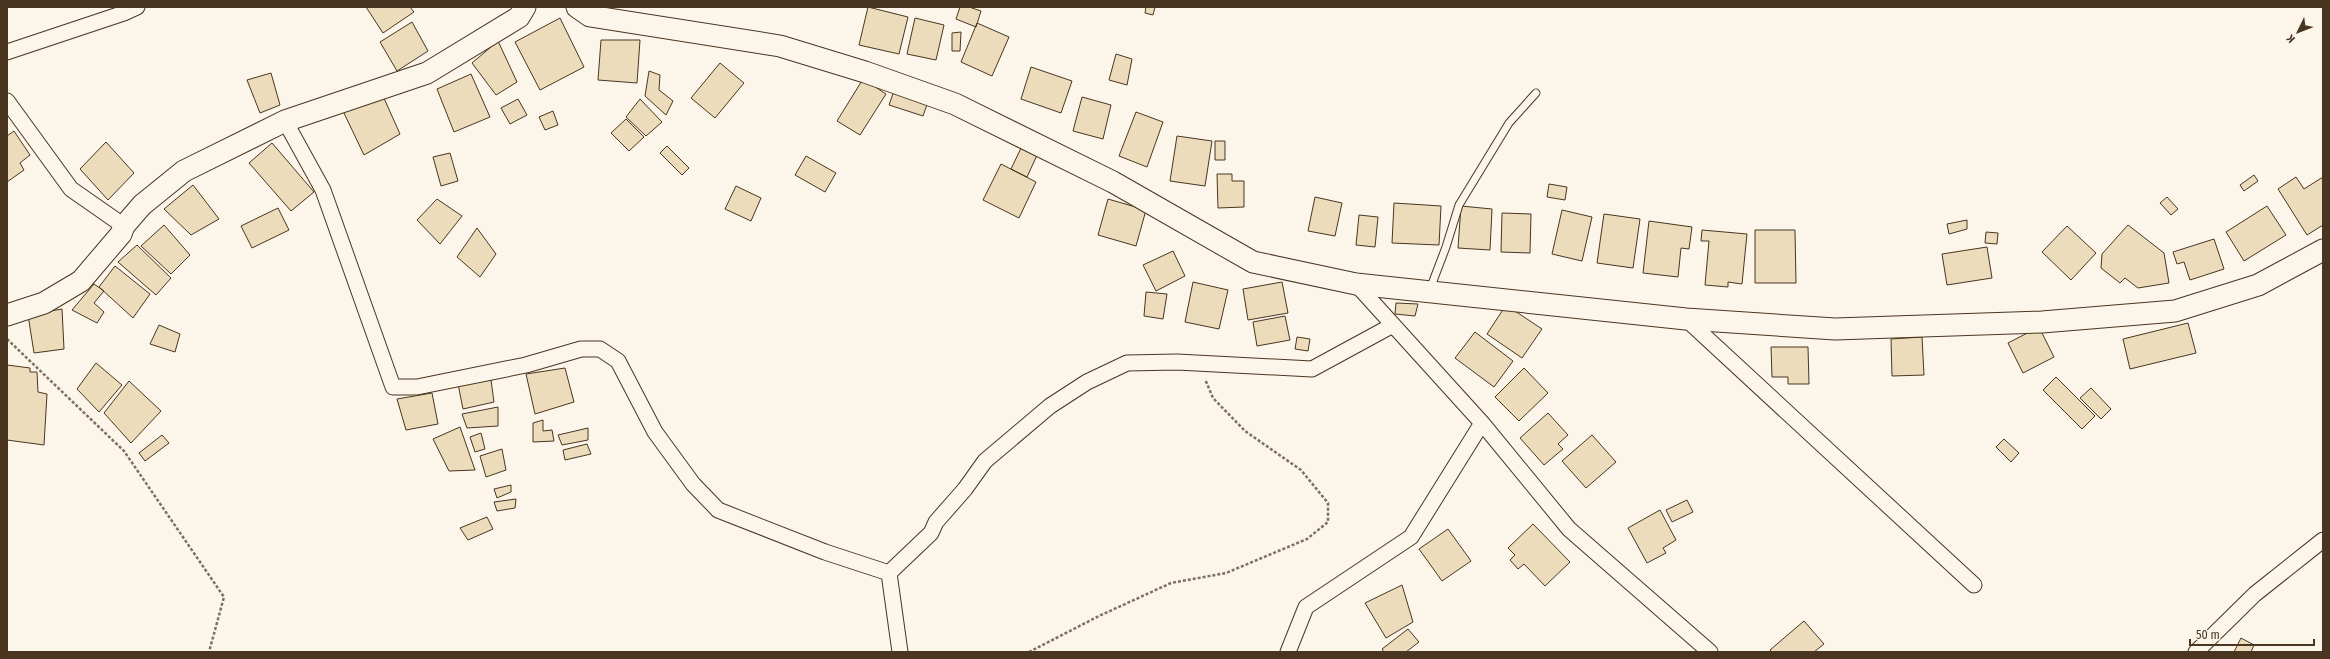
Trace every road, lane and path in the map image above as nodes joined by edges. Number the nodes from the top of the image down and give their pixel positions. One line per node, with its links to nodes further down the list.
1 (137, 7): 4 (street)
2 (577, 7): 10 (street)
3 (519, 10): 7 (street)
4 (7, 52)
5 (1536, 94): 11 (lane)
6 (7, 101): 8 (street)
7 (285, 121): 8 (street); 19 (street)
8 (124, 226): 12 (street)
9 (2323, 250): 13 (street)
10 (1356, 284): 11 (street); 14 (street)
11 (1429, 291): 13 (street)
12 (7, 315)
13 (1686, 320): 20 (street)
14 (1393, 325): 16 (street); 17 (street)
15 (7, 339): 21 (path)
16 (1197, 363): 19 (street); 23 (path)
17 (1482, 423): 24 (street); 25 (street)
18 (2323, 540): 26 (street)
19 (889, 573): 22 (street)
20 (1974, 585)
21 (209, 652)
22 (900, 652)
23 (1029, 652)
24 (1288, 652)
25 (1710, 652)
26 (2196, 652)

